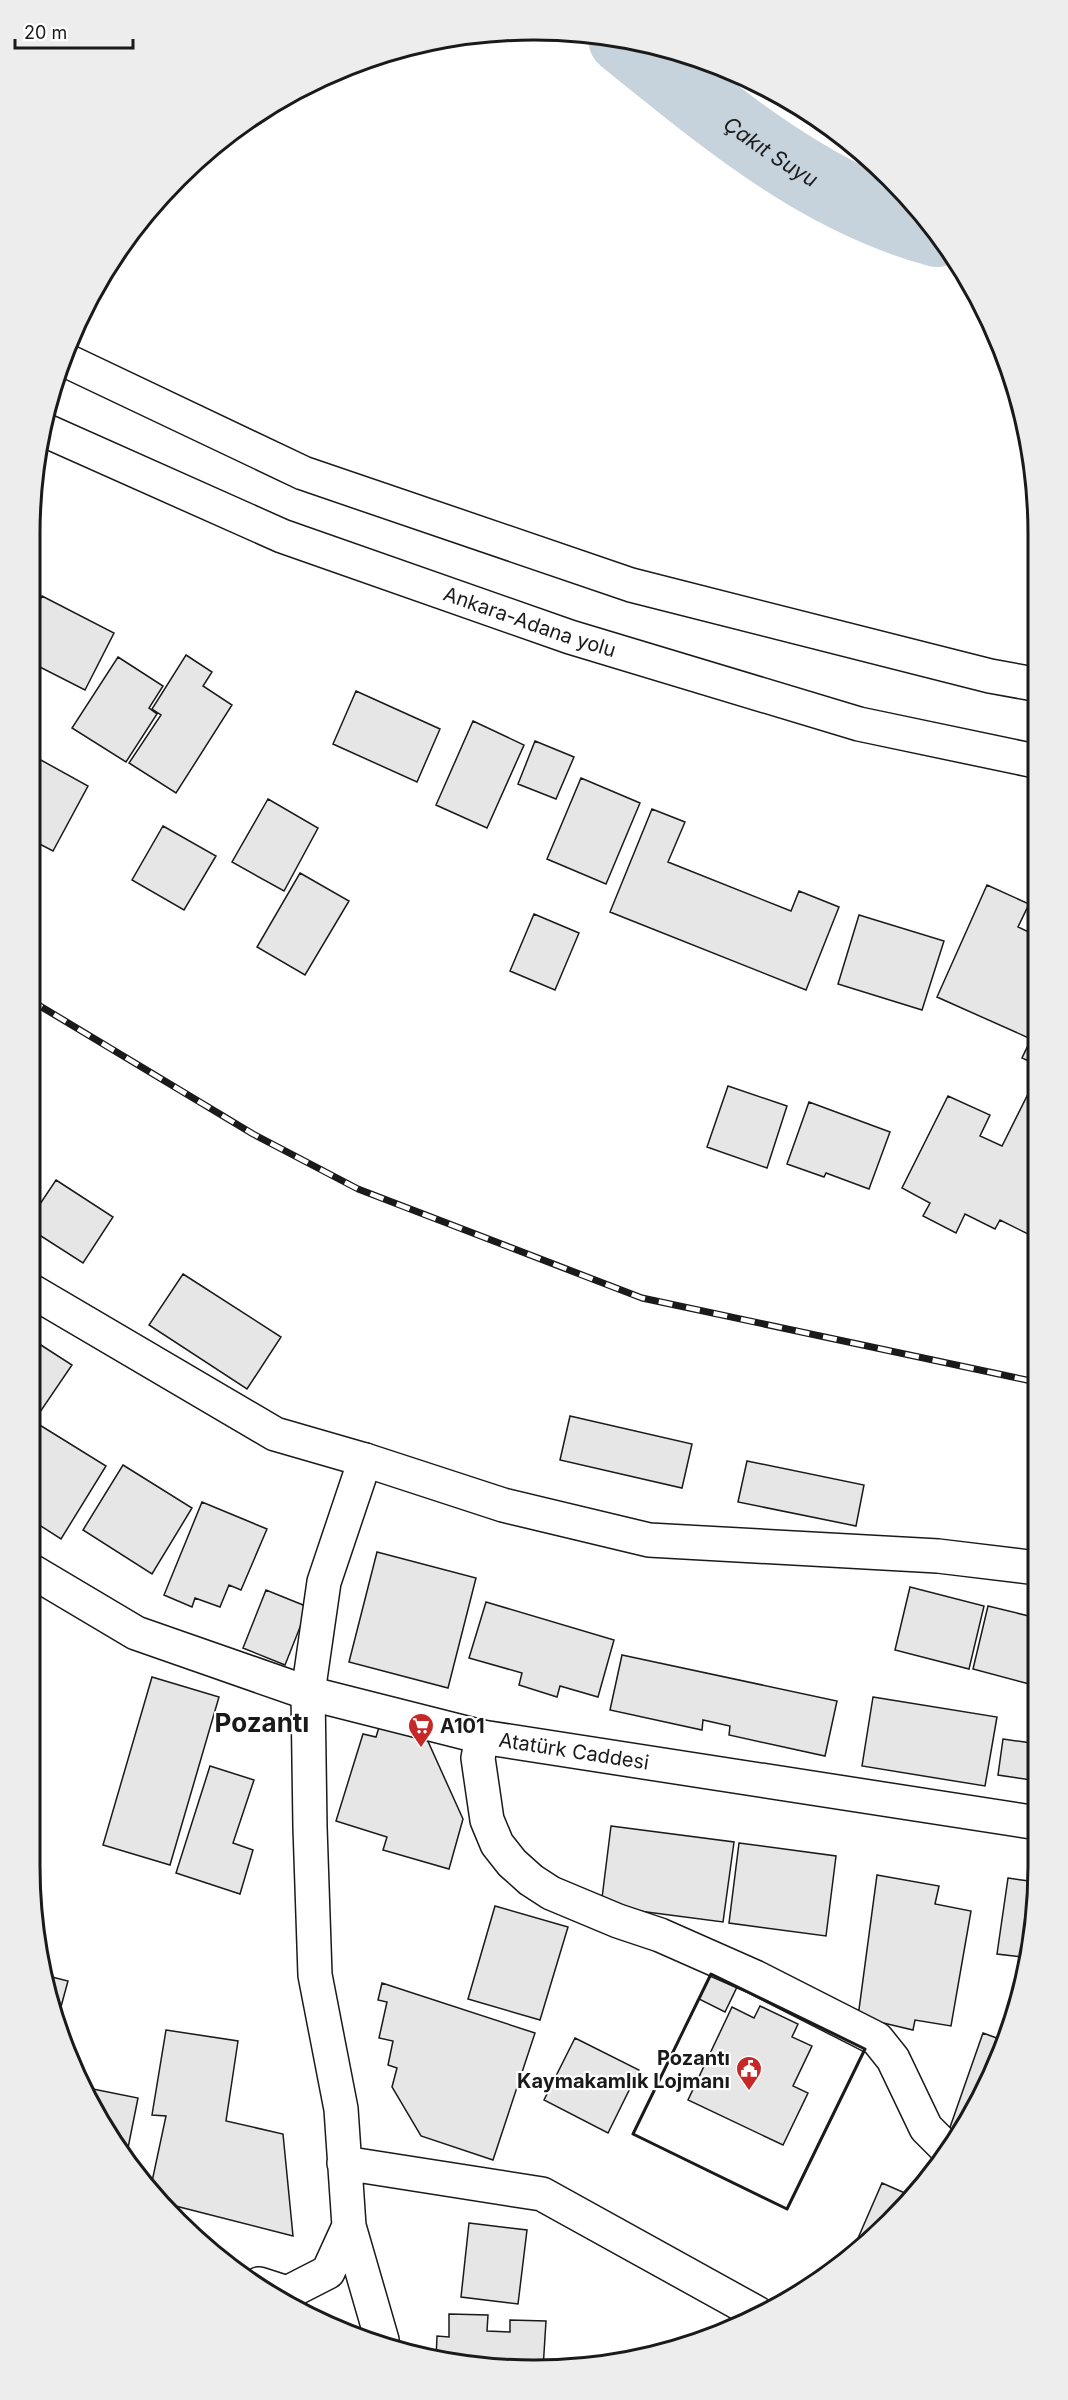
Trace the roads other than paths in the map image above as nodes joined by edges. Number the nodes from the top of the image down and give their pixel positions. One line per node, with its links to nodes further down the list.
1 (71, 363): 3 (main road)
2 (51, 433): 4 (main road, Ankara-Adana yolu)
3 (1028, 683)
4 (1028, 760)
5 (40, 1296): 6 (main road)
6 (364, 1460): 7 (main road); 9 (main road)
7 (1028, 1567)
8 (40, 1576): 9 (main road, Atatürk Caddesi)
9 (308, 1693): 10 (main road, Atatürk Caddesi); 13 (main road)
10 (482, 1737): 11 (main road, Atatürk Caddesi); 12 (main road)
11 (1028, 1821)
12 (942, 2144)
13 (344, 2163): 14 (main road); 16 (main road)
14 (349, 2226): 15 (main road); 17 (main road)
15 (287, 2293)
16 (751, 2310)
17 (380, 2335)

